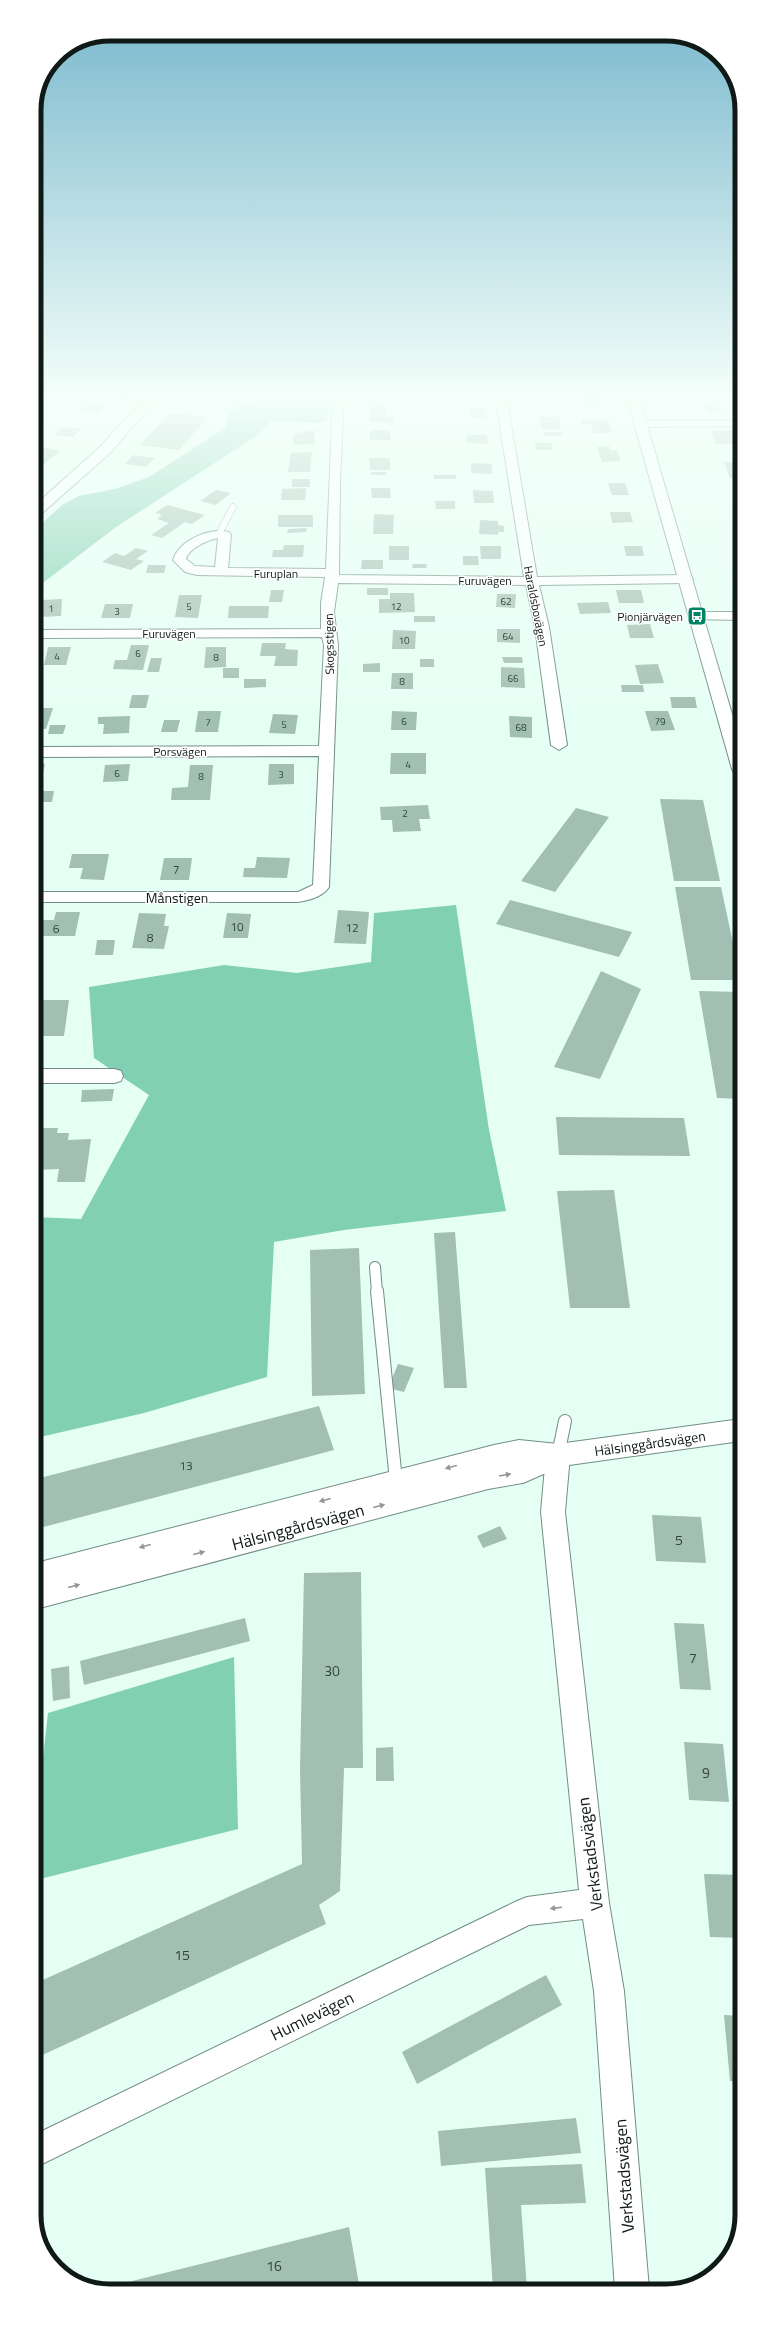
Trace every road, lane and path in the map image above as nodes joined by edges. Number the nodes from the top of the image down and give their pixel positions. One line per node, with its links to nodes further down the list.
1 (333, 504): 7 (street, Skogsstigen)
2 (519, 504): 9 (street, Haraldsbovägen)
3 (664, 504): 8 (street)
4 (233, 507): 5 (lane)
5 (219, 534): 6 (street); 6 (street, Furuplan)
6 (221, 572): 7 (street, Furuplan)
7 (332, 576): 9 (street, Furuvägen); 12 (street, Skogsstigen)
8 (686, 579): 9 (street, Furuvägen); 10 (street)
9 (532, 581): 14 (street, Haraldsbovägen)
10 (697, 616): 11 (street); 16 (street)
11 (735, 616)
12 (328, 633): 13 (street, Furuvägen); 15 (street, Skogsstigen)
13 (41, 634)
14 (559, 745)
15 (326, 751): 17 (street, Porsvägen); 18 (street, Skogsstigen)
16 (735, 751)
17 (41, 752)
18 (317, 891): 19 (street, Månstigen)
19 (41, 897)
20 (41, 1076): 21 (street)
21 (114, 1076)
22 (375, 1267): 26 (lane)
23 (565, 1420): 25 (lane, Verkstadsvägen)
24 (735, 1431): 25 (street, Hälsinggårdsvägen)
25 (558, 1455): 26 (street, Hälsinggårdsvägen, one-way to 26); 28 (street, Hälsinggårdsvägen, one-way to 25); 29 (street, Verkstadsvägen)
26 (396, 1481): 27 (street, Hälsinggårdsvägen, one-way to 27)
27 (41, 1574)
28 (41, 1595)
29 (595, 1903): 30 (street, Humlevägen, one-way to 30); 31 (street, Verkstadsvägen)
30 (41, 2149)
31 (632, 2284)

